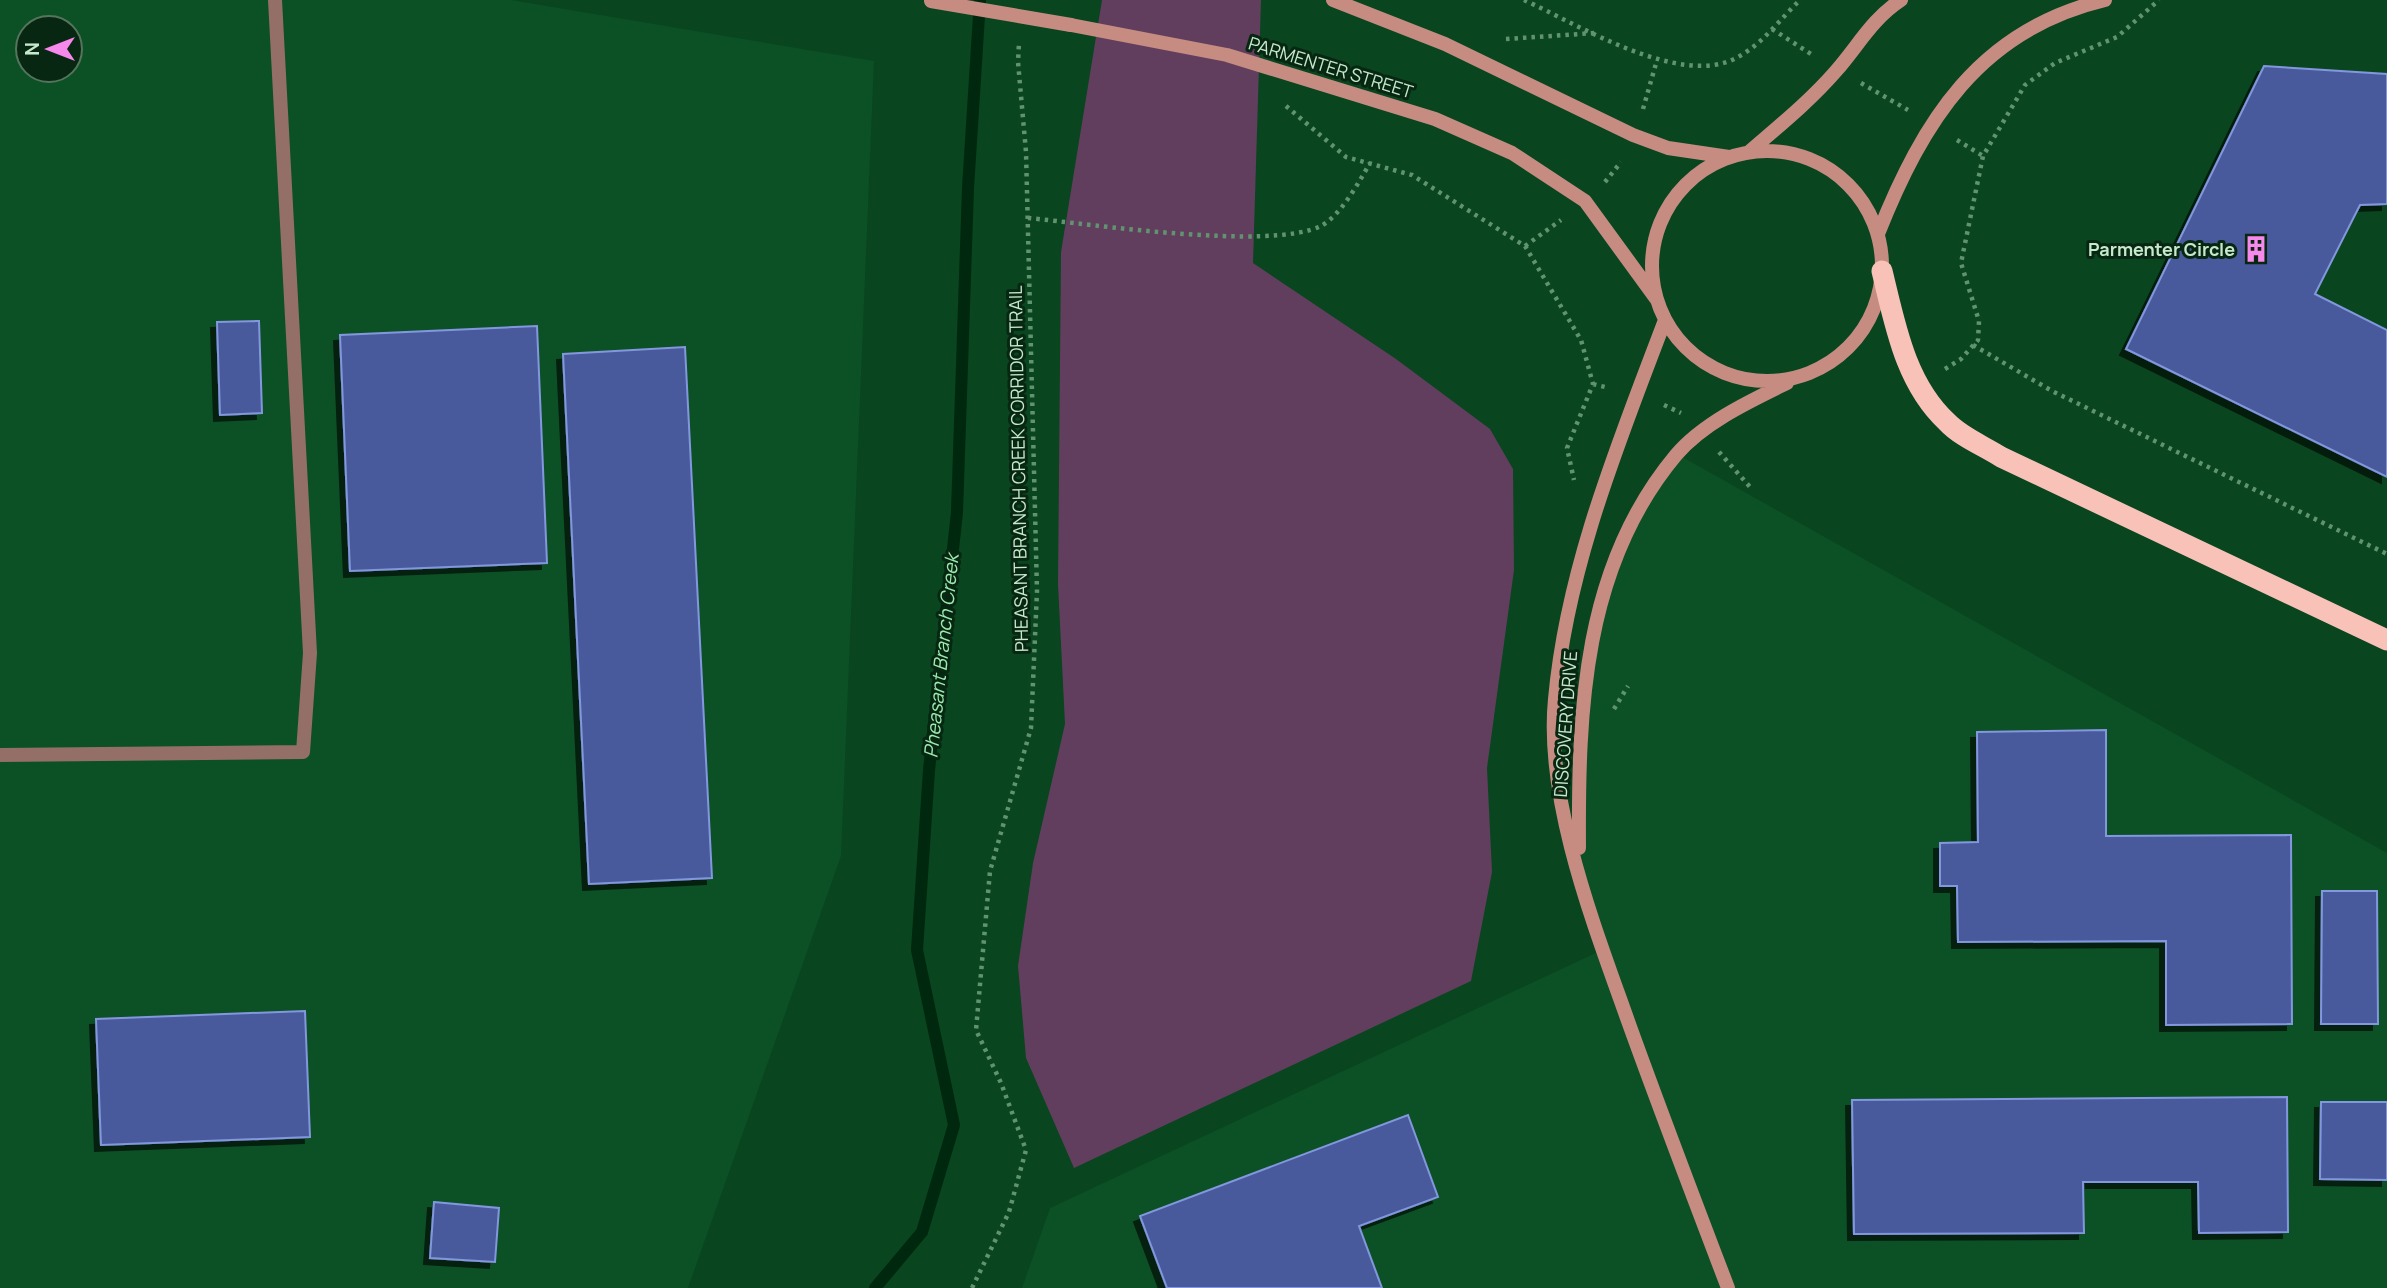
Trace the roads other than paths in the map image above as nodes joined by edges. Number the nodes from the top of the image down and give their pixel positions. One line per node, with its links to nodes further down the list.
1 (275, 0): 14 (lane)
2 (1333, 0): 7 (street)
3 (1900, 0): 6 (street)
4 (2105, 0): 8 (street)
5 (928, 1): 10 (street, PARMENTER STREET, bridge)
6 (1749, 152): 7 (street); 8 (street)
7 (1729, 157): 10 (street)
8 (1878, 234): 9 (street)
9 (1882, 271): 12 (street); 13 (highway)
10 (1658, 301): 11 (street)
11 (1665, 320): 12 (street); 15 (street, DISCOVERY DRIVE)
12 (1801, 376): 15 (street, DISCOVERY DRIVE)
13 (2387, 640)
14 (0, 755)
15 (1579, 871): 16 (street, DISCOVERY DRIVE)
16 (1728, 1288)

